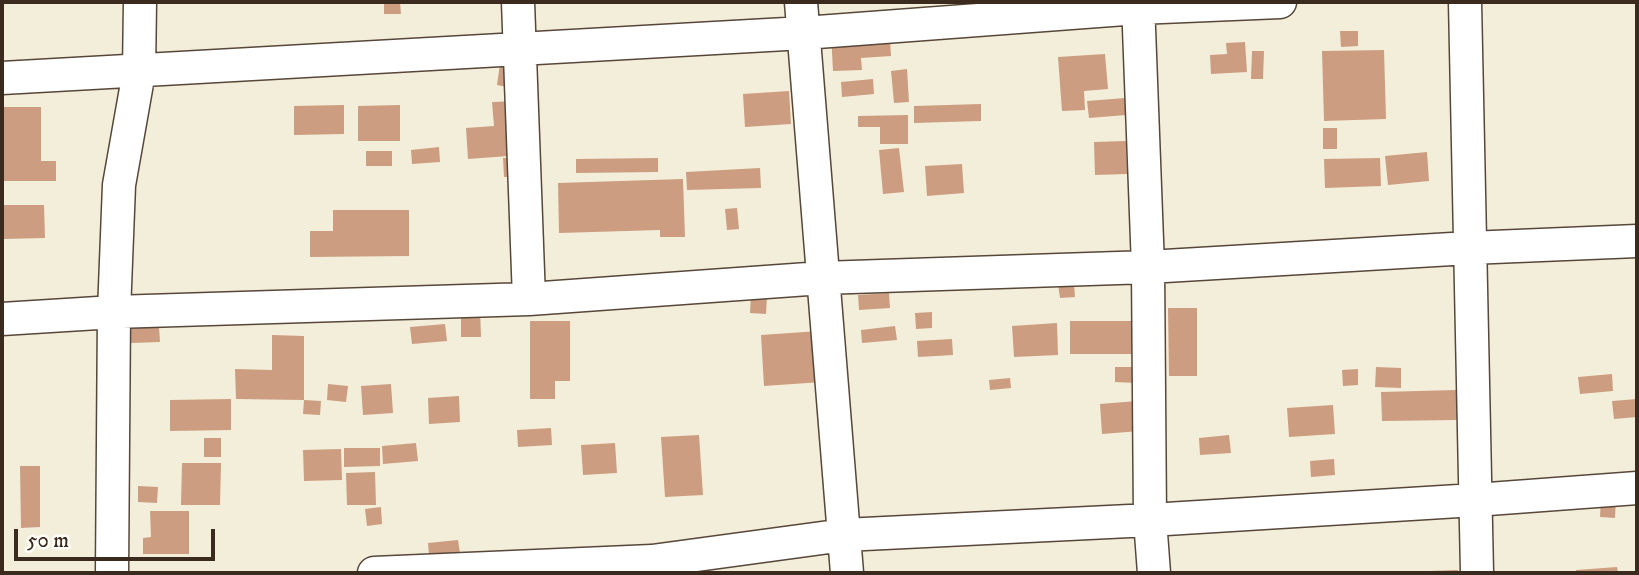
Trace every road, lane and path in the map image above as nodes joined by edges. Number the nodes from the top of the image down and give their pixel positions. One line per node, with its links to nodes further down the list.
1 (140, 2): 9 (street)
2 (518, 2): 8 (street)
3 (801, 2): 7 (street)
4 (1280, 2): 6 (street)
5 (1465, 2): 12 (street)
6 (1138, 5): 7 (street); 13 (street)
7 (804, 33): 8 (street); 14 (street)
8 (519, 50): 9 (street); 15 (street)
9 (139, 72): 10 (street); 16 (street)
10 (2, 78)
11 (1637, 241): 12 (street)
12 (1469, 248): 13 (street); 19 (street)
13 (1148, 267): 14 (street); 20 (street)
14 (822, 278): 15 (street); 21 (street)
15 (528, 299): 16 (street)
16 (114, 312): 17 (street); 23 (street)
17 (2, 319)
18 (1637, 488): 19 (street)
19 (1475, 500): 20 (street); 27 (street)
20 (1150, 520): 21 (street); 26 (street)
21 (844, 535): 22 (street); 25 (street)
22 (466, 571): 24 (street)
23 (112, 573)
24 (374, 573)
25 (847, 573)
26 (1154, 573)
27 (1477, 573)

